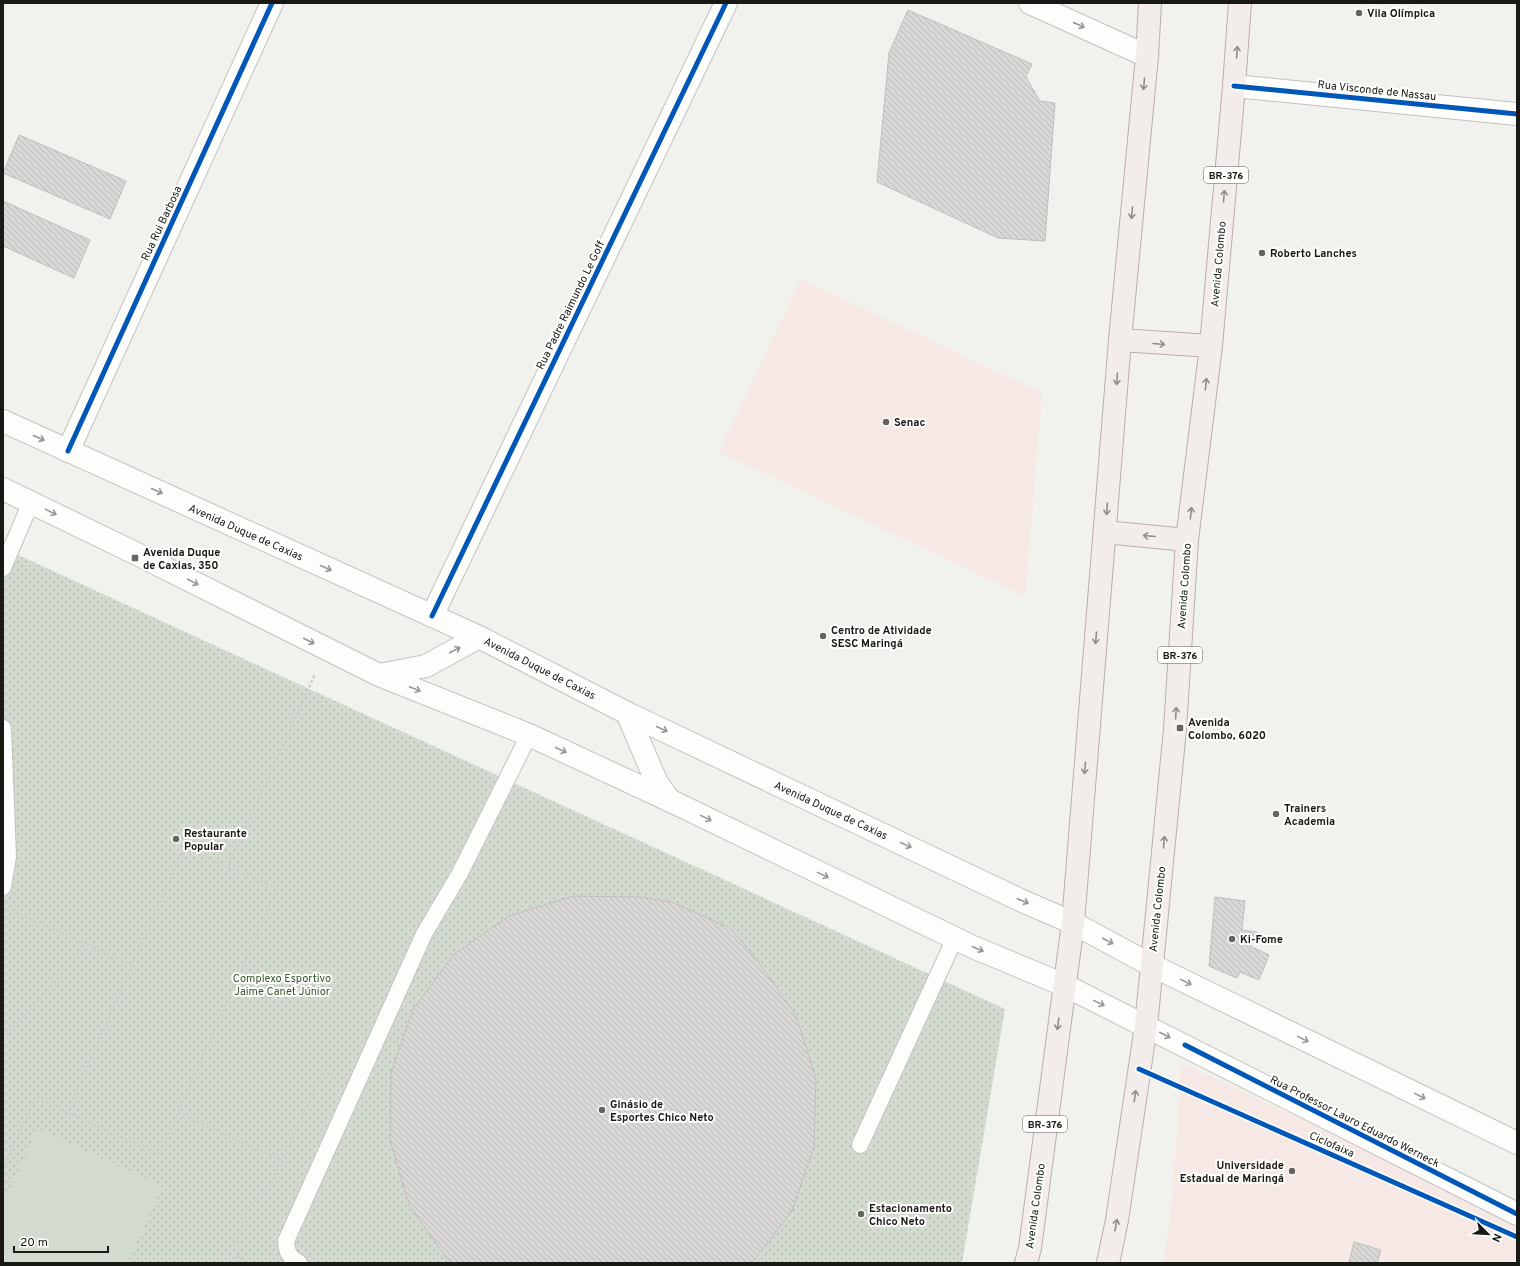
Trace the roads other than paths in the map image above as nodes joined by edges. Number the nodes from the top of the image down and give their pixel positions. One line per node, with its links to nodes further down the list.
1 (272, 3): 12 (main road, Rua Rui Barbosa)
2 (726, 3): 18 (main road, Rua Padre Raimundo Le Goff)
3 (1150, 3): 6 (main road, Avenida Colombo)
4 (1240, 3): 7 (main road, Avenida Colombo / BR-376, one-way to 4)
5 (1042, 6): 6 (main road, one-way to 6)
6 (1147, 56): 9 (main road, Avenida Colombo, one-way to 9)
7 (1234, 86): 8 (main road, Rua Visconde de Nassau); 10 (main road, Avenida Colombo / BR-376, one-way to 7)
8 (1517, 114)
9 (1120, 340): 10 (main road, one-way to 10); 15 (main road, Avenida Colombo, one-way to 15)
10 (1211, 346): 16 (main road, Avenida Colombo / BR-376, one-way to 10)
11 (3, 421): 12 (main road, Avenida Duque de Caxias, one-way to 12)
12 (68, 451): 18 (main road, Avenida Duque de Caxias, one-way to 18)
13 (3, 489): 14 (main road)
14 (31, 502): 17 (lane); 20 (main road, one-way to 20)
15 (1105, 532): 16 (main road, one-way to 15); 26 (main road, Avenida Colombo, one-way to 26)
16 (1187, 540): 28 (main road, Avenida Colombo / BR-376, one-way to 16)
17 (3, 568)
18 (432, 616): 19 (main road, Avenida Duque de Caxias)
19 (479, 637): 20 (main road, one-way to 19); 21 (main road, Avenida Duque de Caxias)
20 (379, 675): 23 (main road, one-way to 23)
21 (626, 713): 24 (main road); 26 (main road, Avenida Duque de Caxias, one-way to 26)
22 (3, 728): 25 (lane)
23 (529, 735): 24 (main road, one-way to 24); 34 (lane)
24 (671, 801): 27 (main road, one-way to 27)
25 (3, 887)
26 (1073, 923): 28 (main road, one-way to 28); 29 (main road, Avenida Colombo)
27 (955, 938): 29 (main road, one-way to 29); 32 (lane)
28 (1151, 965): 30 (main road, Avenida Colombo); 31 (main road, one-way to 31)
29 (1064, 985): 30 (main road, Rua Professor Lauro Eduardo Werneck, one-way to 30); 35 (main road, Avenida Colombo / BR-376, one-way to 35)
30 (1146, 1026): 33 (main road, Rua Professor Lauro Eduardo Werneck, one-way to 33); 36 (main road, Avenida Colombo, one-way to 30)
31 (1517, 1143)
32 (860, 1145)
33 (1517, 1214)
34 (300, 1263)
35 (1026, 1263)
36 (1108, 1263)

